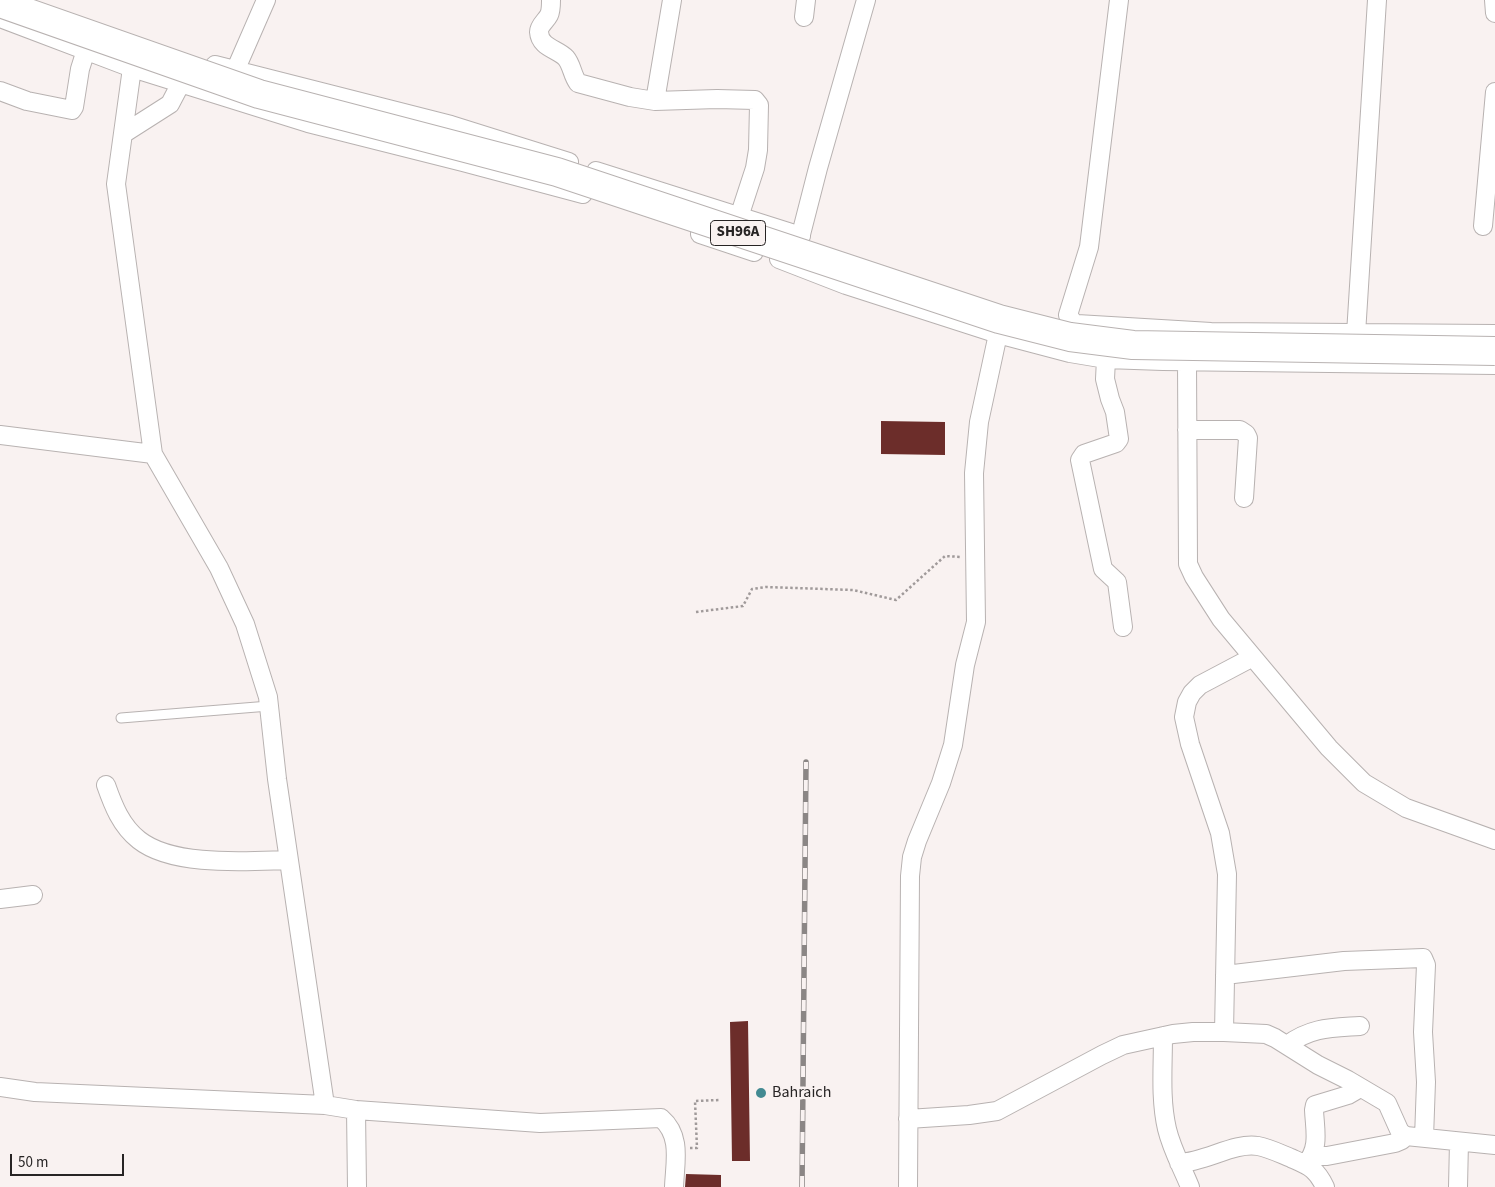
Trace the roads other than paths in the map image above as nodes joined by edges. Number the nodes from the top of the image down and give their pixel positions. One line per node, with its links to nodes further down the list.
1 (29, 0): 14 (street)
2 (266, 0): 14 (street)
3 (551, 0): 19 (street)
4 (672, 0): 19 (street)
5 (866, 0): 23 (street)
6 (1119, 0): 26 (street)
7 (1377, 0): 26 (street)
8 (1494, 0): 10 (street)
9 (0, 3): 28 (main road, SH96A, bridge)
10 (1495, 13)
11 (0, 18): 12 (street)
12 (86, 50): 13 (street); 16 (street)
13 (132, 68): 15 (street); 20 (street)
14 (235, 71): 18 (street); 21 (street)
15 (181, 83): 18 (street); 20 (street)
16 (0, 91)
17 (1495, 92): 22 (street)
18 (219, 95): 24 (street)
19 (656, 101): 21 (street)
20 (123, 134): 34 (street)
21 (739, 216): 23 (street)
22 (1483, 226)
23 (801, 236): 24 (street)
24 (792, 264): 25 (street)
25 (998, 334): 29 (street); 54 (street)
26 (1356, 334): 27 (street)
27 (1495, 334)
28 (1495, 352)
29 (1106, 359): 30 (street); 36 (street)
30 (1187, 361): 31 (street); 32 (street)
31 (1495, 365)
32 (1188, 430): 35 (street); 37 (street)
33 (0, 435): 34 (street)
34 (153, 454): 38 (street)
35 (1244, 498)
36 (1123, 627)
37 (1253, 657): 41 (street); 45 (street)
38 (269, 706): 39 (lane); 42 (street)
39 (121, 718)
40 (106, 785): 42 (street)
41 (1495, 840)
42 (288, 860): 52 (street)
43 (33, 895): 44 (street)
44 (0, 899)
45 (1226, 975): 47 (street); 56 (street)
46 (1360, 1026): 49 (street)
47 (1224, 1032): 48 (street); 49 (street)
48 (1163, 1036): 54 (street); 60 (street)
49 (1287, 1045): 51 (street)
50 (0, 1087): 52 (street)
51 (1360, 1088): 55 (street); 59 (street)
52 (325, 1106): 53 (street)
53 (356, 1110): 61 (street); 62 (street)
54 (908, 1119): 63 (street)
55 (1406, 1136): 56 (street); 59 (street)
56 (1424, 1138): 57 (street)
57 (1459, 1142): 58 (street); 66 (street)
58 (1495, 1145)
59 (1310, 1158): 60 (street); 65 (street)
60 (1179, 1163): 64 (street)
61 (357, 1187)
62 (674, 1187)
63 (908, 1187)
64 (1190, 1187)
65 (1325, 1187)
66 (1458, 1187)

